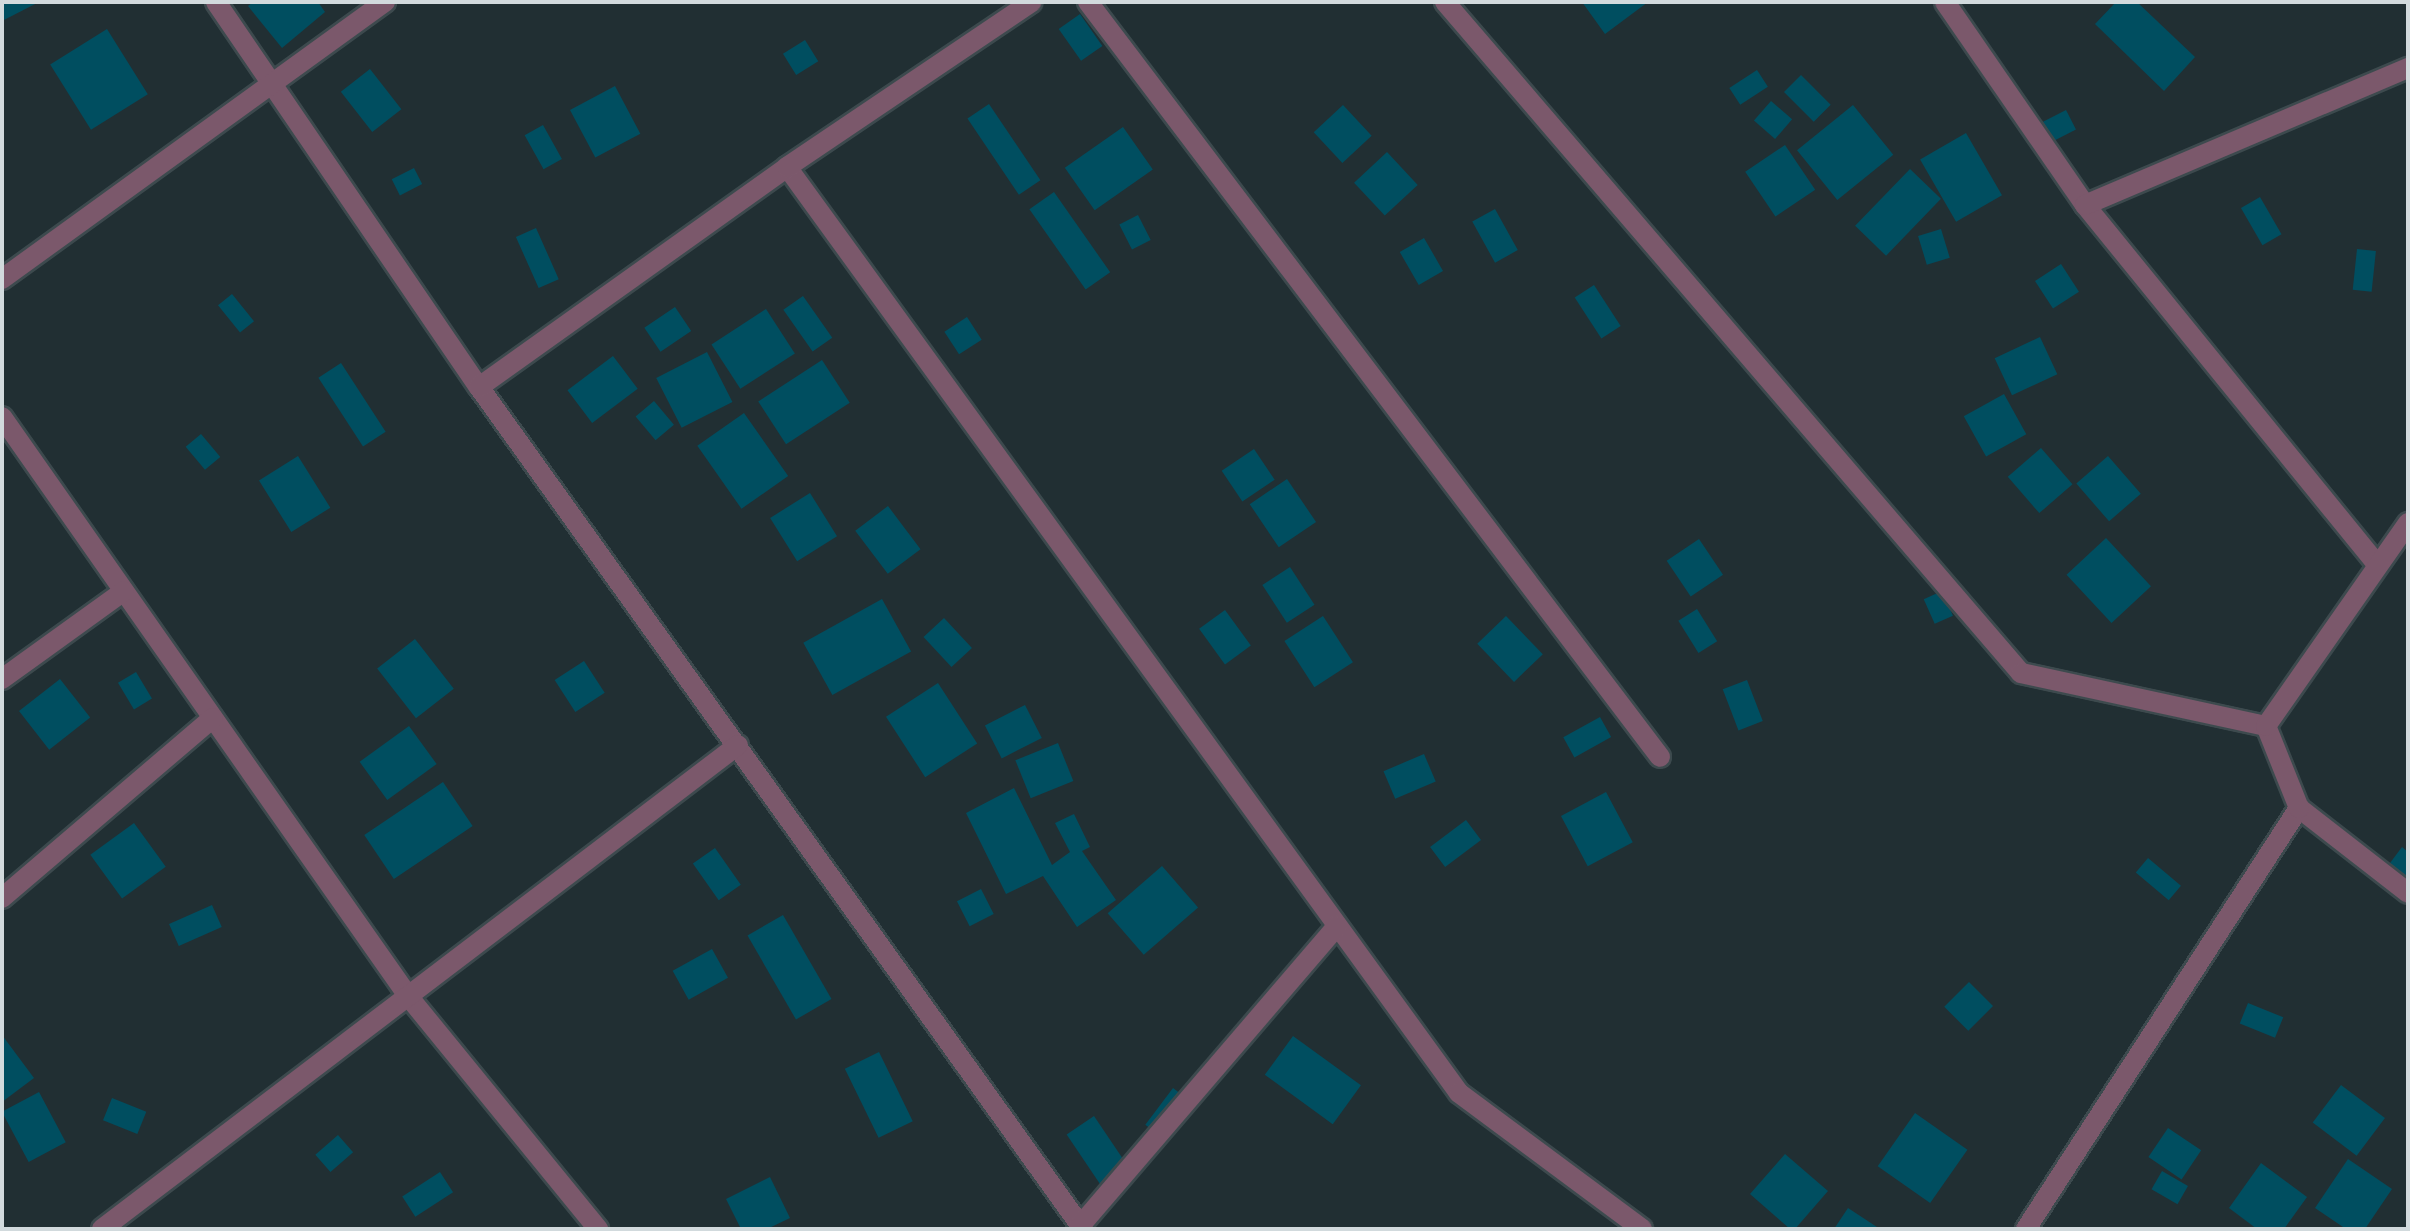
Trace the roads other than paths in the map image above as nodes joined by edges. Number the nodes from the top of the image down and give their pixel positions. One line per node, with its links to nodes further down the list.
1 (216, 2): 8 (street)
2 (385, 2): 8 (street)
3 (1032, 2): 9 (street)
4 (1088, 2): 21 (street)
5 (1445, 2): 19 (street)
6 (1945, 2): 10 (street)
7 (2408, 68): 10 (street)
8 (274, 84): 11 (street); 12 (street)
9 (787, 167): 12 (street); 25 (street)
10 (2085, 205): 15 (street)
11 (2, 279)
12 (479, 387): 20 (street)
13 (2, 417): 16 (street)
14 (2408, 523): 15 (street)
15 (2378, 565): 19 (street)
16 (124, 591): 17 (street); 18 (street)
17 (2, 679)
18 (213, 718): 24 (street); 26 (street)
19 (2266, 726): 22 (street)
20 (738, 745): 26 (street); 27 (street)
21 (1660, 757)
22 (2299, 808): 23 (street); 31 (street)
23 (2408, 893)
24 (2, 898)
25 (1337, 926): 27 (street); 30 (street)
26 (408, 996): 28 (street); 29 (street)
27 (1081, 1227)
28 (102, 1229)
29 (598, 1229)
30 (1642, 1229)
31 (2026, 1229)

